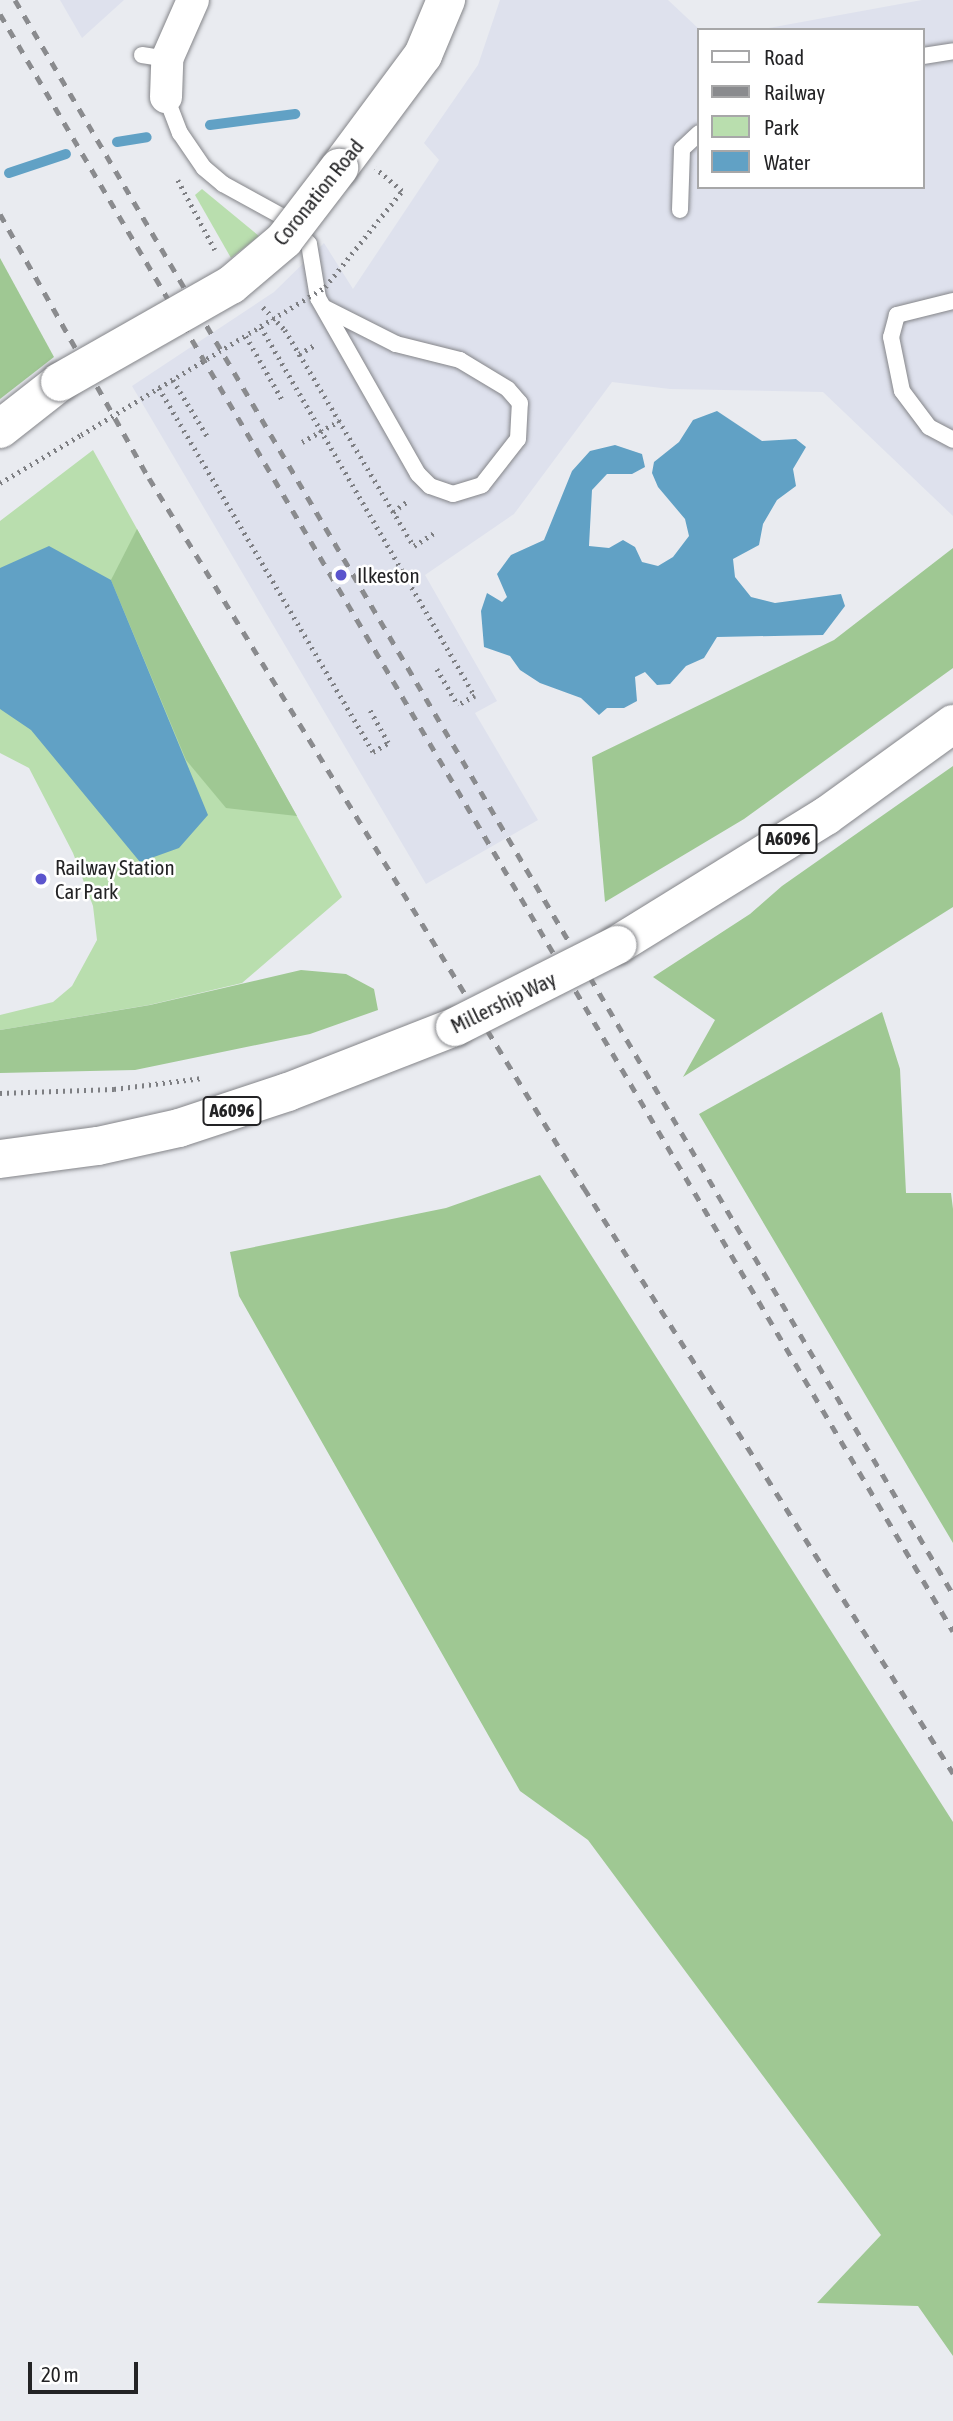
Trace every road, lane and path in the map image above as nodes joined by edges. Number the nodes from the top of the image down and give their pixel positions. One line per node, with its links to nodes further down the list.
1 (193, 0): 5 (street)
2 (446, 0): 17 (main road, Coronation Road, bridge)
3 (953, 51): 4 (lane)
4 (925, 56)
5 (166, 97): 9 (lane)
6 (698, 134): 7 (lane)
7 (680, 210)
8 (953, 302): 20 (lane)
9 (325, 309): 9 (lane)
10 (261, 327): 24 (path, bridge)
11 (246, 336): 15 (path)
12 (299, 354): 16 (path)
13 (173, 380): 19 (path)
14 (159, 388): 25 (path)
15 (283, 401)
16 (339, 421): 21 (path); 23 (path)
17 (0, 429)
18 (81, 435): 22 (path)
19 (209, 439)
20 (953, 440)
21 (302, 442)
22 (0, 482)
23 (435, 533)
24 (437, 669)
25 (368, 707)
26 (953, 724): 29 (main road, Millership Way / A6096, bridge)
27 (216, 1076): 28 (path)
28 (0, 1093)
29 (0, 1160)

